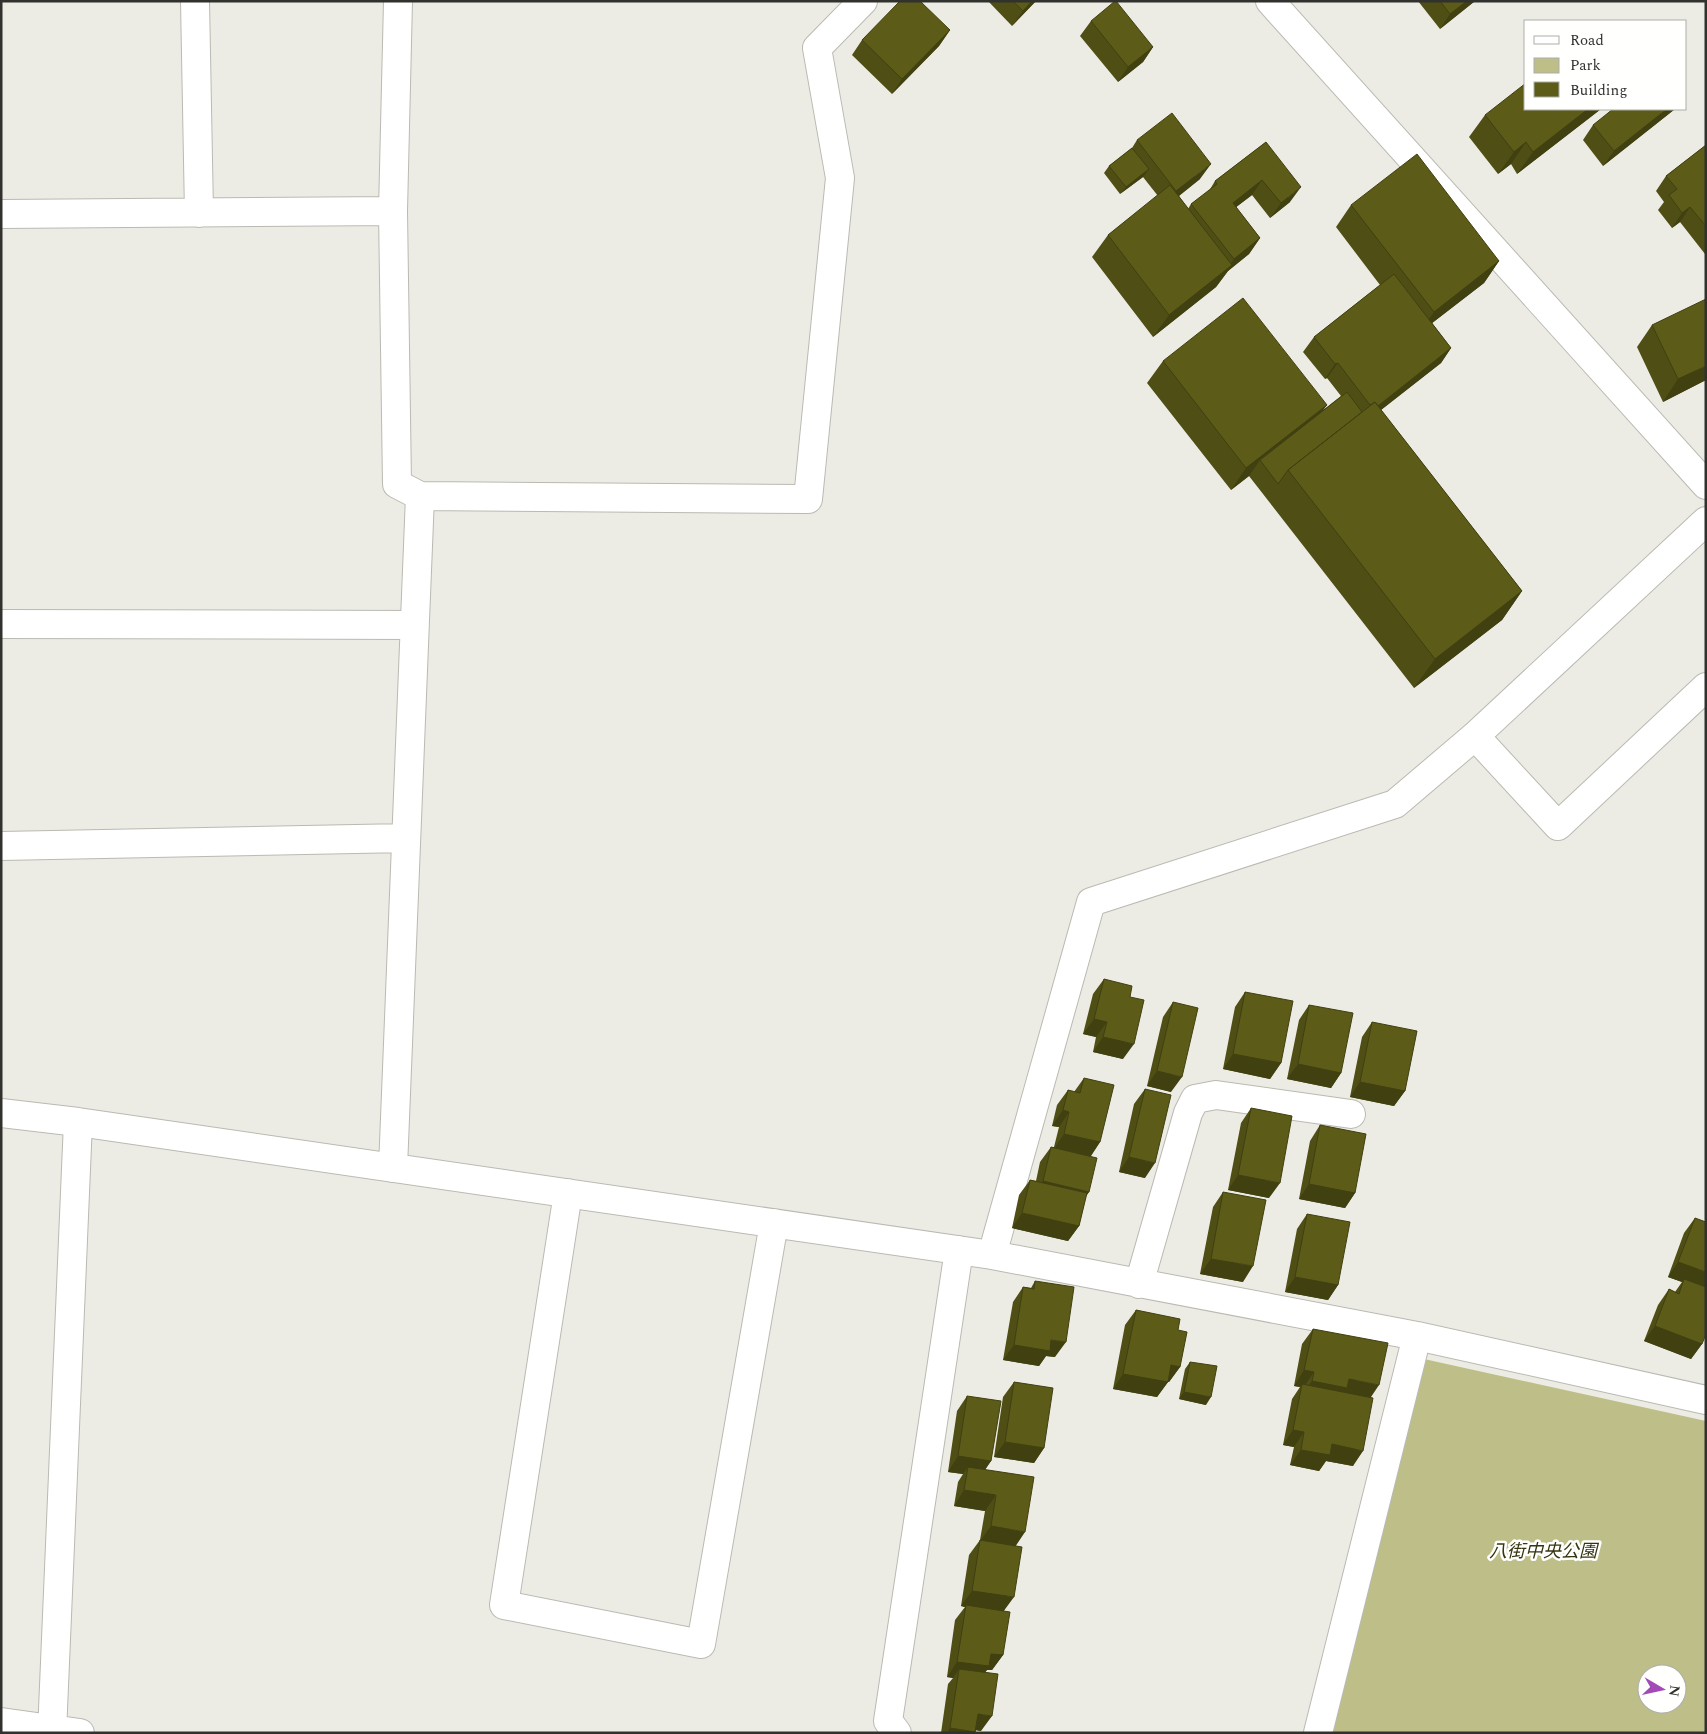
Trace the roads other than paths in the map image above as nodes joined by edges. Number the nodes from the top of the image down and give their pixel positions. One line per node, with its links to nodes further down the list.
1 (196, 1): 6 (street)
2 (398, 1): 5 (street)
3 (863, 1): 9 (street)
4 (1270, 1): 8 (street)
5 (393, 211): 6 (street); 9 (street)
6 (199, 212): 7 (street)
7 (1, 214)
8 (1706, 485)
9 (420, 496): 12 (street)
10 (1706, 521): 14 (street)
11 (1, 624): 12 (street)
12 (414, 625): 15 (street)
13 (1706, 686): 14 (street)
14 (1474, 736): 24 (street)
15 (406, 838): 16 (street); 20 (street)
16 (1, 846)
17 (1, 1113): 19 (street)
18 (1351, 1114): 25 (street)
19 (78, 1122): 20 (street); 29 (street)
20 (393, 1168): 21 (street)
21 (568, 1193): 22 (street); 22 (street)
22 (774, 1223): 23 (street)
23 (959, 1250): 24 (street); 31 (street)
24 (992, 1255): 25 (street)
25 (1139, 1284): 26 (street)
26 (1417, 1336): 27 (street); 32 (street)
27 (1706, 1400)
28 (1, 1722): 29 (street)
29 (52, 1731): 30 (street)
30 (80, 1733)
31 (898, 1733)
32 (1318, 1733)

